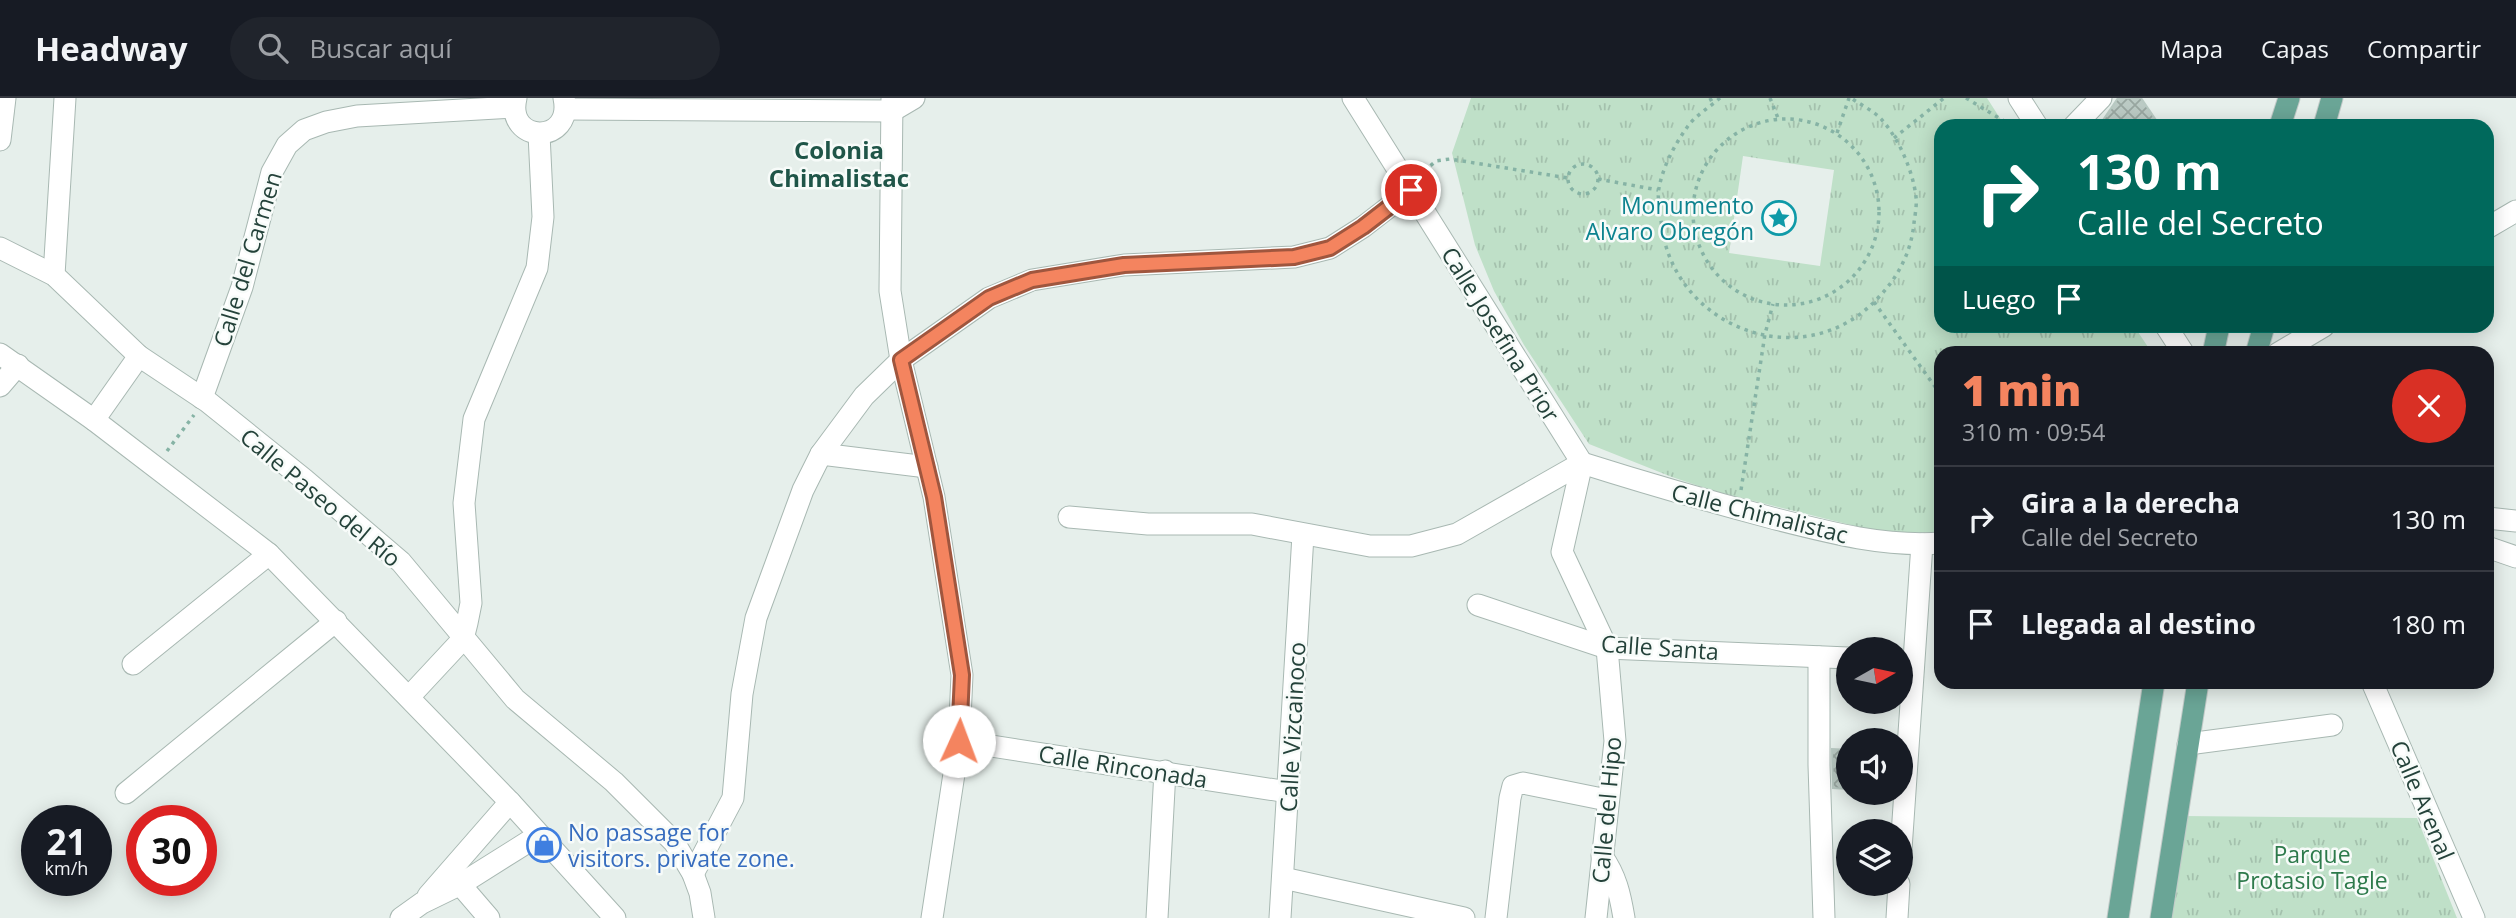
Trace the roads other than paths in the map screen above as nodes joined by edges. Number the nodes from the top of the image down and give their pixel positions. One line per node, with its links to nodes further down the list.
1 (5, 98): 17 (street)
2 (65, 98): 22 (street)
3 (914, 98): 11 (street)
4 (1353, 98): 18 (street, Calle Josefina Prior)
5 (2020, 98): 12 (street)
6 (2101, 98): 13 (street)
7 (2289, 98): 14 (main road)
8 (2332, 98): 15 (main road)
9 (515, 102): 16 (street); 29 (street, Calle del Carmen)
10 (565, 103): 11 (street); 16 (street)
11 (892, 104): 27 (street)
12 (2033, 119)
13 (2081, 119)
14 (2282, 119)
15 (2326, 119)
16 (540, 134): 45 (street)
17 (0, 139)
18 (1411, 190): 27 (street); 32 (street, Calle Josefina Prior)
19 (2516, 211): 20 (street)
20 (2494, 224)
21 (0, 247): 22 (street, Calle Paseo del Río)
22 (54, 275): 25 (street, Calle Paseo del Río)
23 (2312, 333): 24 (street)
24 (2290, 346)
25 (139, 356): 29 (street, Calle Paseo del Río); 30 (street)
26 (9, 360): 28 (street); 30 (street)
27 (901, 360): 31 (street); 33 (street)
28 (0, 386)
29 (202, 398): 45 (street, Calle Paseo del Río)
30 (94, 420): 40 (street)
31 (821, 454): 33 (street); 66 (street)
32 (1582, 463): 37 (street); 38 (street, Calle Chimalistac); 46 (street, Calle del Hipo)
33 (927, 467): 56 (street)
34 (1069, 517): 37 (street)
35 (2494, 519): 36 (street)
36 (2516, 521)
37 (1303, 535): 59 (street, Calle Vizcainoco)
38 (1931, 544): 44 (street)
39 (2494, 549): 41 (street)
40 (269, 554): 43 (street); 49 (street)
41 (2516, 557)
42 (1478, 606): 46 (street, Calle Santa)
43 (336, 621): 53 (street); 60 (street)
44 (1912, 637)
45 (463, 639): 53 (street); 66 (street, Calle Paseo del Río)
46 (1607, 648): 47 (street, Calle Santa); 61 (street, Calle del Hipo)
47 (1819, 657): 48 (street, Calle Santa); 81 (street)
48 (1836, 658)
49 (133, 664)
50 (2153, 689): 83 (main road)
51 (2197, 689): 57 (main road)
52 (2375, 689): 85 (street, Calle Arenal)
53 (409, 697): 62 (street)
54 (1905, 714): 63 (street)
55 (2332, 725): 57 (street)
56 (959, 741): 58 (street, Calle Rinconada); 74 (street)
57 (2188, 744): 84 (main road)
58 (1164, 771): 59 (street, Calle Rinconada); 75 (street)
59 (1288, 792): 68 (street, Calle Vizcainoco)
60 (126, 793)
61 (1607, 800): 65 (street, Calle del Hipo); 78 (street)
62 (510, 803): 64 (street); 67 (street)
63 (1902, 819)
64 (538, 835): 67 (street); 72 (street)
65 (1602, 856): 79 (street, Calle del Hipo); 80 (street)
66 (693, 874): 73 (street, Calle Paseo del Río)
67 (454, 877): 70 (street); 71 (street)
68 (1283, 878): 76 (street, Calle Vizcainoco); 77 (street)
69 (1898, 896): 82 (street)
70 (401, 918)
71 (489, 918)
72 (615, 918)
73 (704, 918)
74 (932, 918)
75 (1157, 918)
76 (1280, 918)
77 (1464, 918)
78 (1496, 918)
79 (1596, 918)
80 (1624, 918)
81 (1824, 918)
82 (1897, 918)
83 (2118, 918)
84 (2161, 918)
85 (2474, 918)

